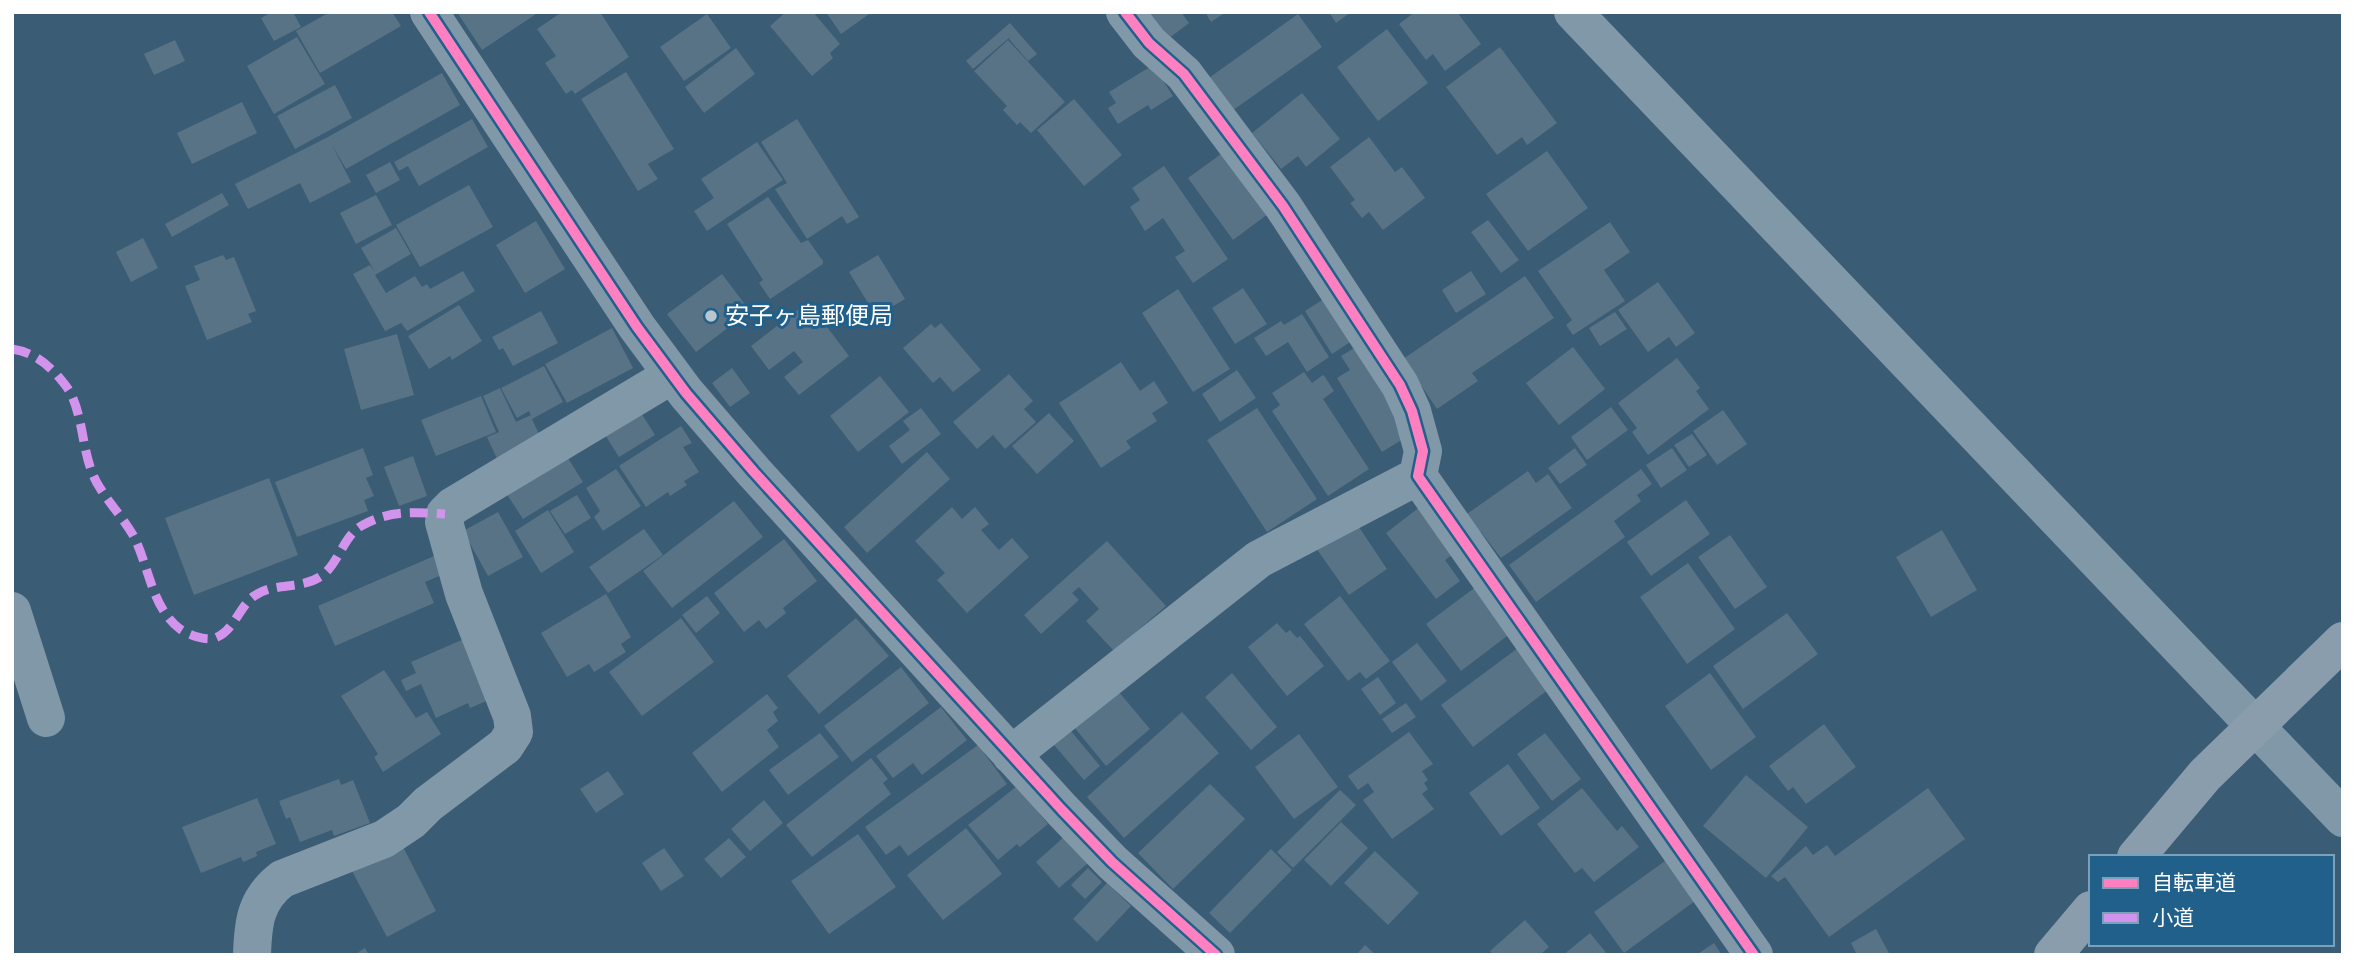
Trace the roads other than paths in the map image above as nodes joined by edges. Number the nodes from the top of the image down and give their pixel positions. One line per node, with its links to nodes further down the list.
1 (429, 12): 4 (street)
2 (1125, 12): 5 (street)
3 (1573, 12): 9 (street)
4 (672, 375): 10 (street); 14 (street)
5 (1418, 475): 10 (street); 16 (street)
6 (12, 611): 8 (street)
7 (2343, 641): 9 (street)
8 (46, 718)
9 (2254, 725): 11 (street); 12 (street)
10 (1011, 755): 15 (street)
11 (2343, 818)
12 (2138, 855)
13 (2089, 912): 17 (street)
14 (252, 955)
15 (1216, 955)
16 (1754, 955)
17 (2053, 955)

